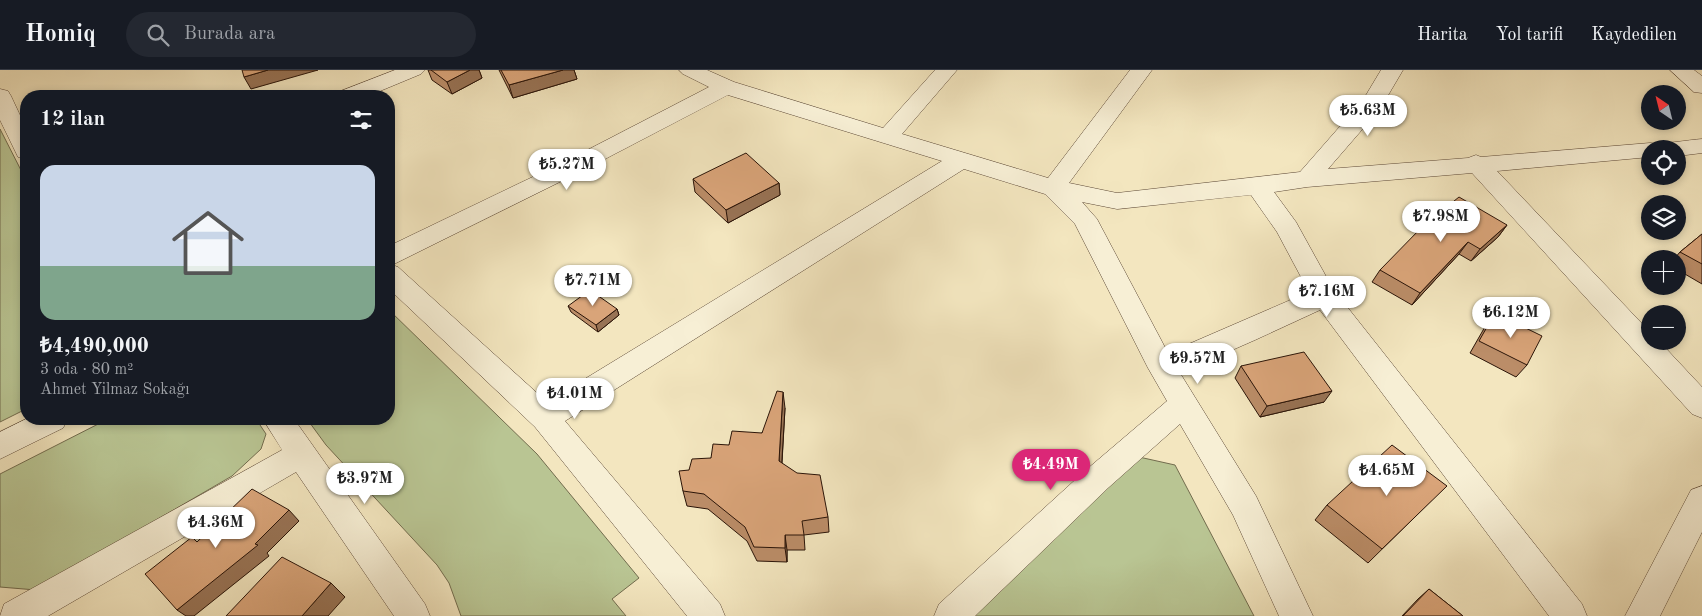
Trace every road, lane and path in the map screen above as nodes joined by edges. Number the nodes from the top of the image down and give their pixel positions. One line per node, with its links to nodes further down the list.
1 (414, 70): 9 (street)
2 (690, 70): 7 (street)
3 (946, 70): 11 (street)
4 (1142, 70): 20 (street)
5 (1392, 70): 18 (street)
6 (1681, 70): 8 (street)
7 (726, 87): 11 (street); 21 (street)
8 (1702, 87)
9 (365, 90)
10 (0, 96): 12 (street)
11 (888, 136): 16 (street)
12 (20, 139)
13 (1702, 146): 14 (street)
14 (1686, 147)
15 (1641, 151): 17 (street)
16 (961, 160): 20 (street); 27 (street)
17 (1476, 163): 18 (street); 26 (street)
18 (1307, 179): 19 (street)
19 (1257, 186): 20 (street); 23 (street)
20 (1053, 188): 24 (street)
21 (395, 255)
22 (395, 280): 27 (street)
23 (1324, 296): 24 (street); 38 (street)
24 (1162, 368): 25 (street)
25 (1184, 404): 36 (street); 37 (street)
26 (1702, 406)
27 (545, 418): 35 (street)
28 (41, 425): 30 (street)
29 (282, 425): 31 (street)
30 (0, 446)
31 (301, 454): 33 (street); 34 (street)
32 (1702, 500): 39 (street)
33 (16, 616)
34 (413, 616)
35 (708, 616)
36 (951, 616)
37 (1296, 616)
38 (1570, 616)
39 (1642, 616)

